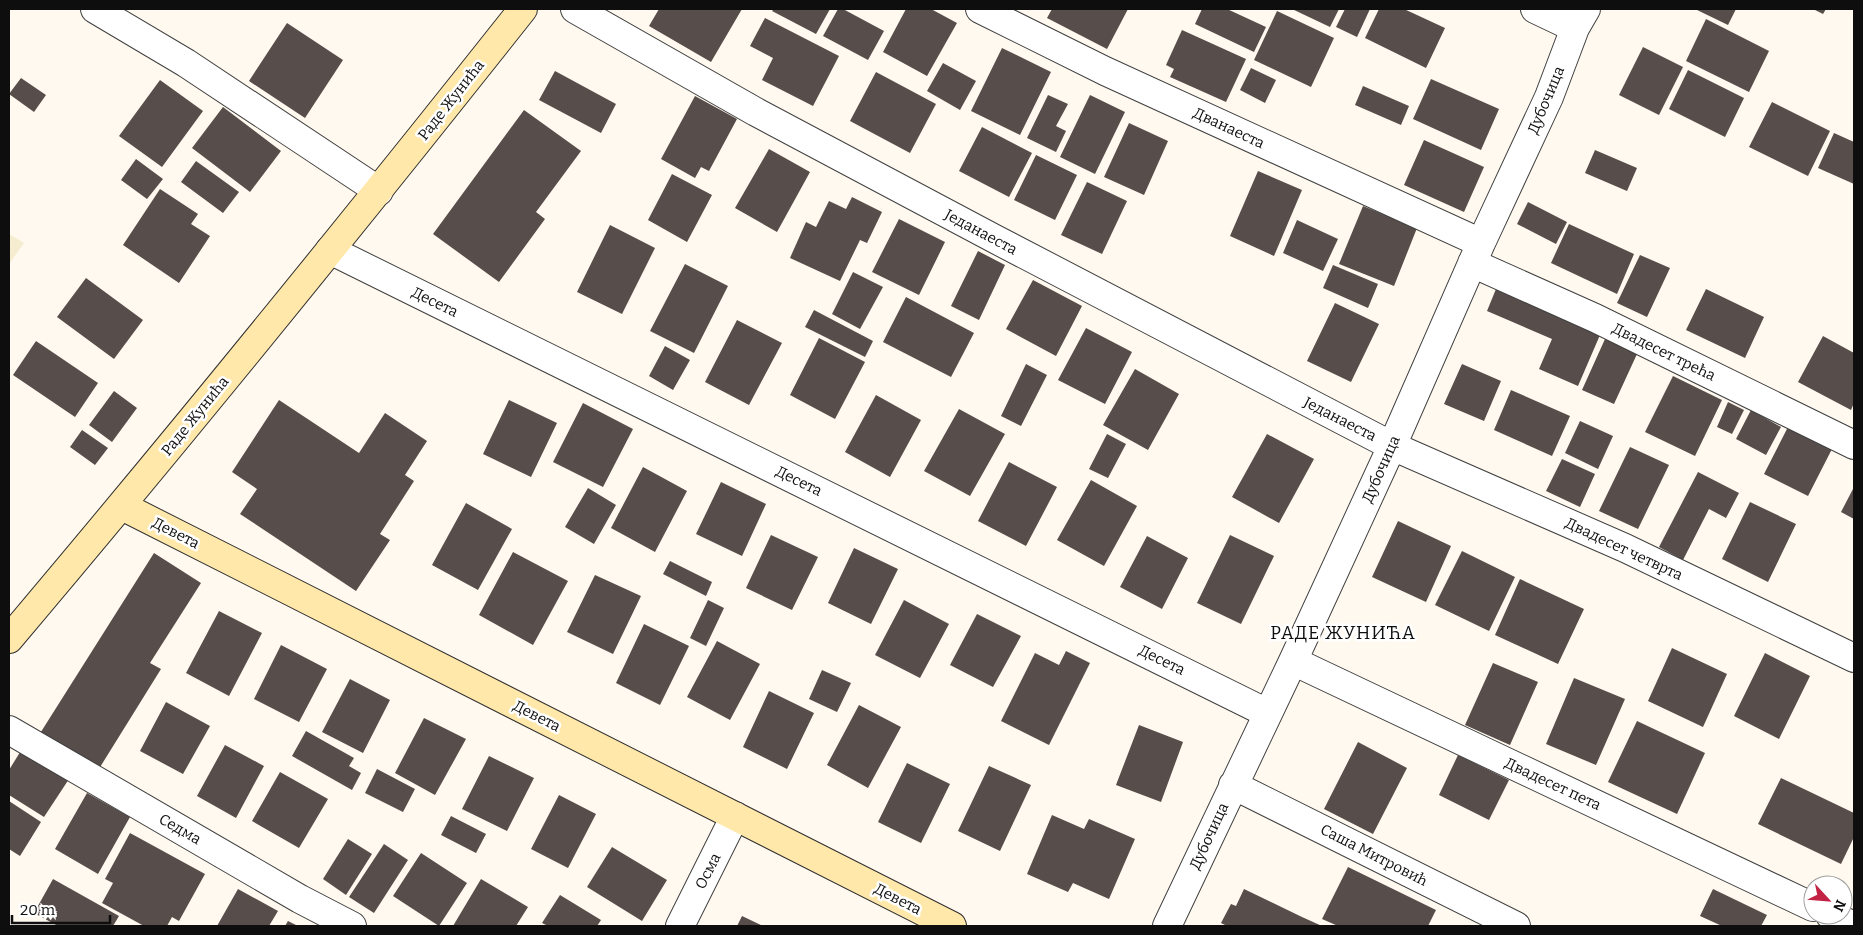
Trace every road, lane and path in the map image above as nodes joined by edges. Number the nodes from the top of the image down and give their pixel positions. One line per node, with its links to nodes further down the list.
1 (95, 9): 7 (street)
2 (523, 9): 7 (street, Раде Жунића)
3 (575, 9): 11 (street, Једанаеста)
4 (980, 9): 9 (street, Дванаеста)
5 (1535, 9): 6 (street)
6 (1581, 18): 9 (street, Дубочица)
7 (378, 191): 8 (street, Раде Жунића)
8 (330, 250): 12 (street, Раде Жунића); 16 (street, Десета)
9 (1476, 253): 10 (street, Двадесет трећа); 11 (street, Дубочица)
10 (1854, 445)
11 (1392, 446): 14 (street, Двадесет четврта); 15 (street, Дубочица)
12 (122, 506): 13 (street, Раде Жунића); 19 (street, Девета)
13 (9, 639)
14 (1854, 658)
15 (1293, 661): 16 (street, Дубочица); 20 (street, Двадесет пета)
16 (1267, 712): 18 (street, Дубочица)
17 (9, 730): 21 (street, Седма)
18 (1233, 785): 24 (street, Дубочица); 25 (street, Саша Митровић)
19 (735, 816): 22 (street, Осма); 23 (street, Девета)
20 (1803, 902)
21 (352, 926)
22 (680, 926)
23 (952, 926)
24 (1167, 926)
25 (1516, 926)

